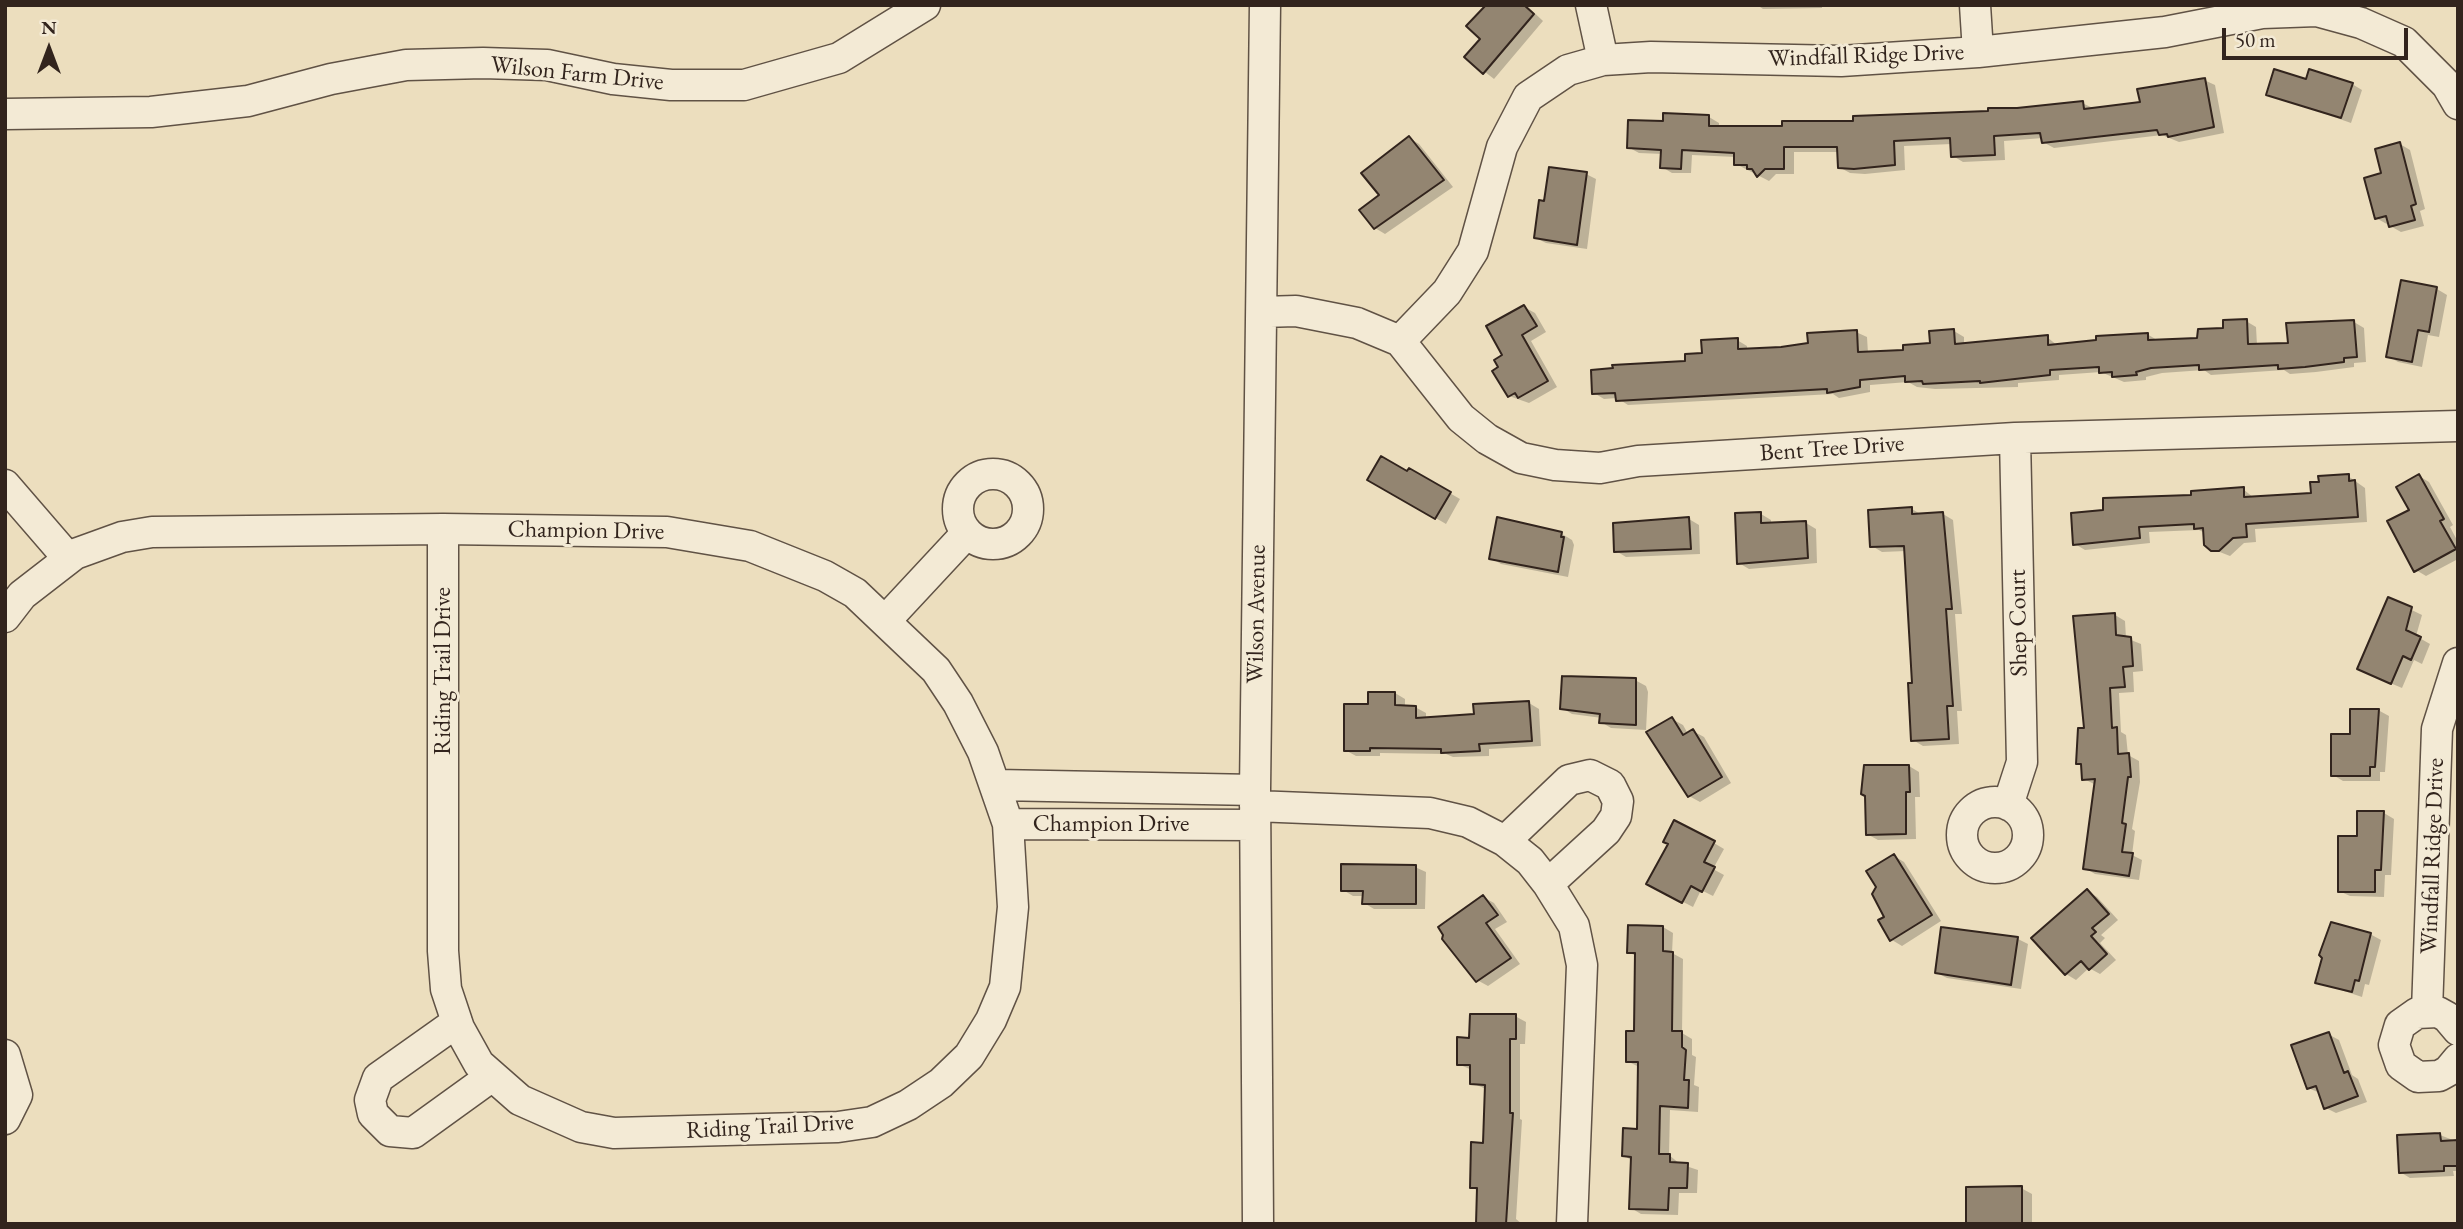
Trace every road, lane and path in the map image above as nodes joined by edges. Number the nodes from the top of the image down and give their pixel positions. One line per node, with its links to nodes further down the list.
1 (927, 5): 9 (street, Wilson Farm Drive)
2 (1265, 5): 10 (street, Wilson Avenue)
3 (1591, 5): 7 (street)
4 (1975, 5): 6 (street)
5 (2365, 14): 6 (street, Windfall Ridge Drive); 8 (street, Windfall Ridge Drive)
6 (1978, 52): 7 (street, Windfall Ridge Drive)
7 (1603, 60): 11 (street, Windfall Ridge Drive)
8 (2458, 104)
9 (5, 114)
10 (1262, 312): 11 (street, Bent Tree Drive); 23 (street, Wilson Avenue)
11 (1400, 341): 13 (street, Bent Tree Drive)
12 (2458, 426): 13 (street, Bent Tree Drive)
13 (2015, 438): 22 (street, Shep Court)
14 (5, 485): 17 (street)
15 (443, 529): 17 (street, Champion Drive); 19 (street, Champion Drive); 29 (street, Riding Trail Drive)
16 (967, 533): 19 (street)
17 (68, 558): 18 (street, Champion Drive)
18 (9, 601)
19 (886, 620): 21 (street, Champion Drive)
20 (2458, 663): 24 (street, Windfall Ridge Drive)
21 (996, 785): 23 (street, Champion Drive); 25 (street, Champion Drive)
22 (2008, 805)
23 (1255, 807): 25 (street, Champion Drive); 26 (street); 35 (street, Wilson Avenue)
24 (2446, 816): 28 (street, Windfall Ridge Drive)
25 (1007, 824): 33 (street, Riding Trail Drive)
26 (1505, 841): 27 (street); 27 (street)
27 (1548, 884): 36 (street)
28 (2427, 1011): 30 (street); 32 (street)
29 (457, 1022): 33 (street, Riding Trail Drive); 33 (street)
30 (2458, 1030)
31 (5, 1055): 34 (street)
32 (2458, 1059)
33 (492, 1076)
34 (5, 1119)
35 (1258, 1224)
36 (1572, 1224)

